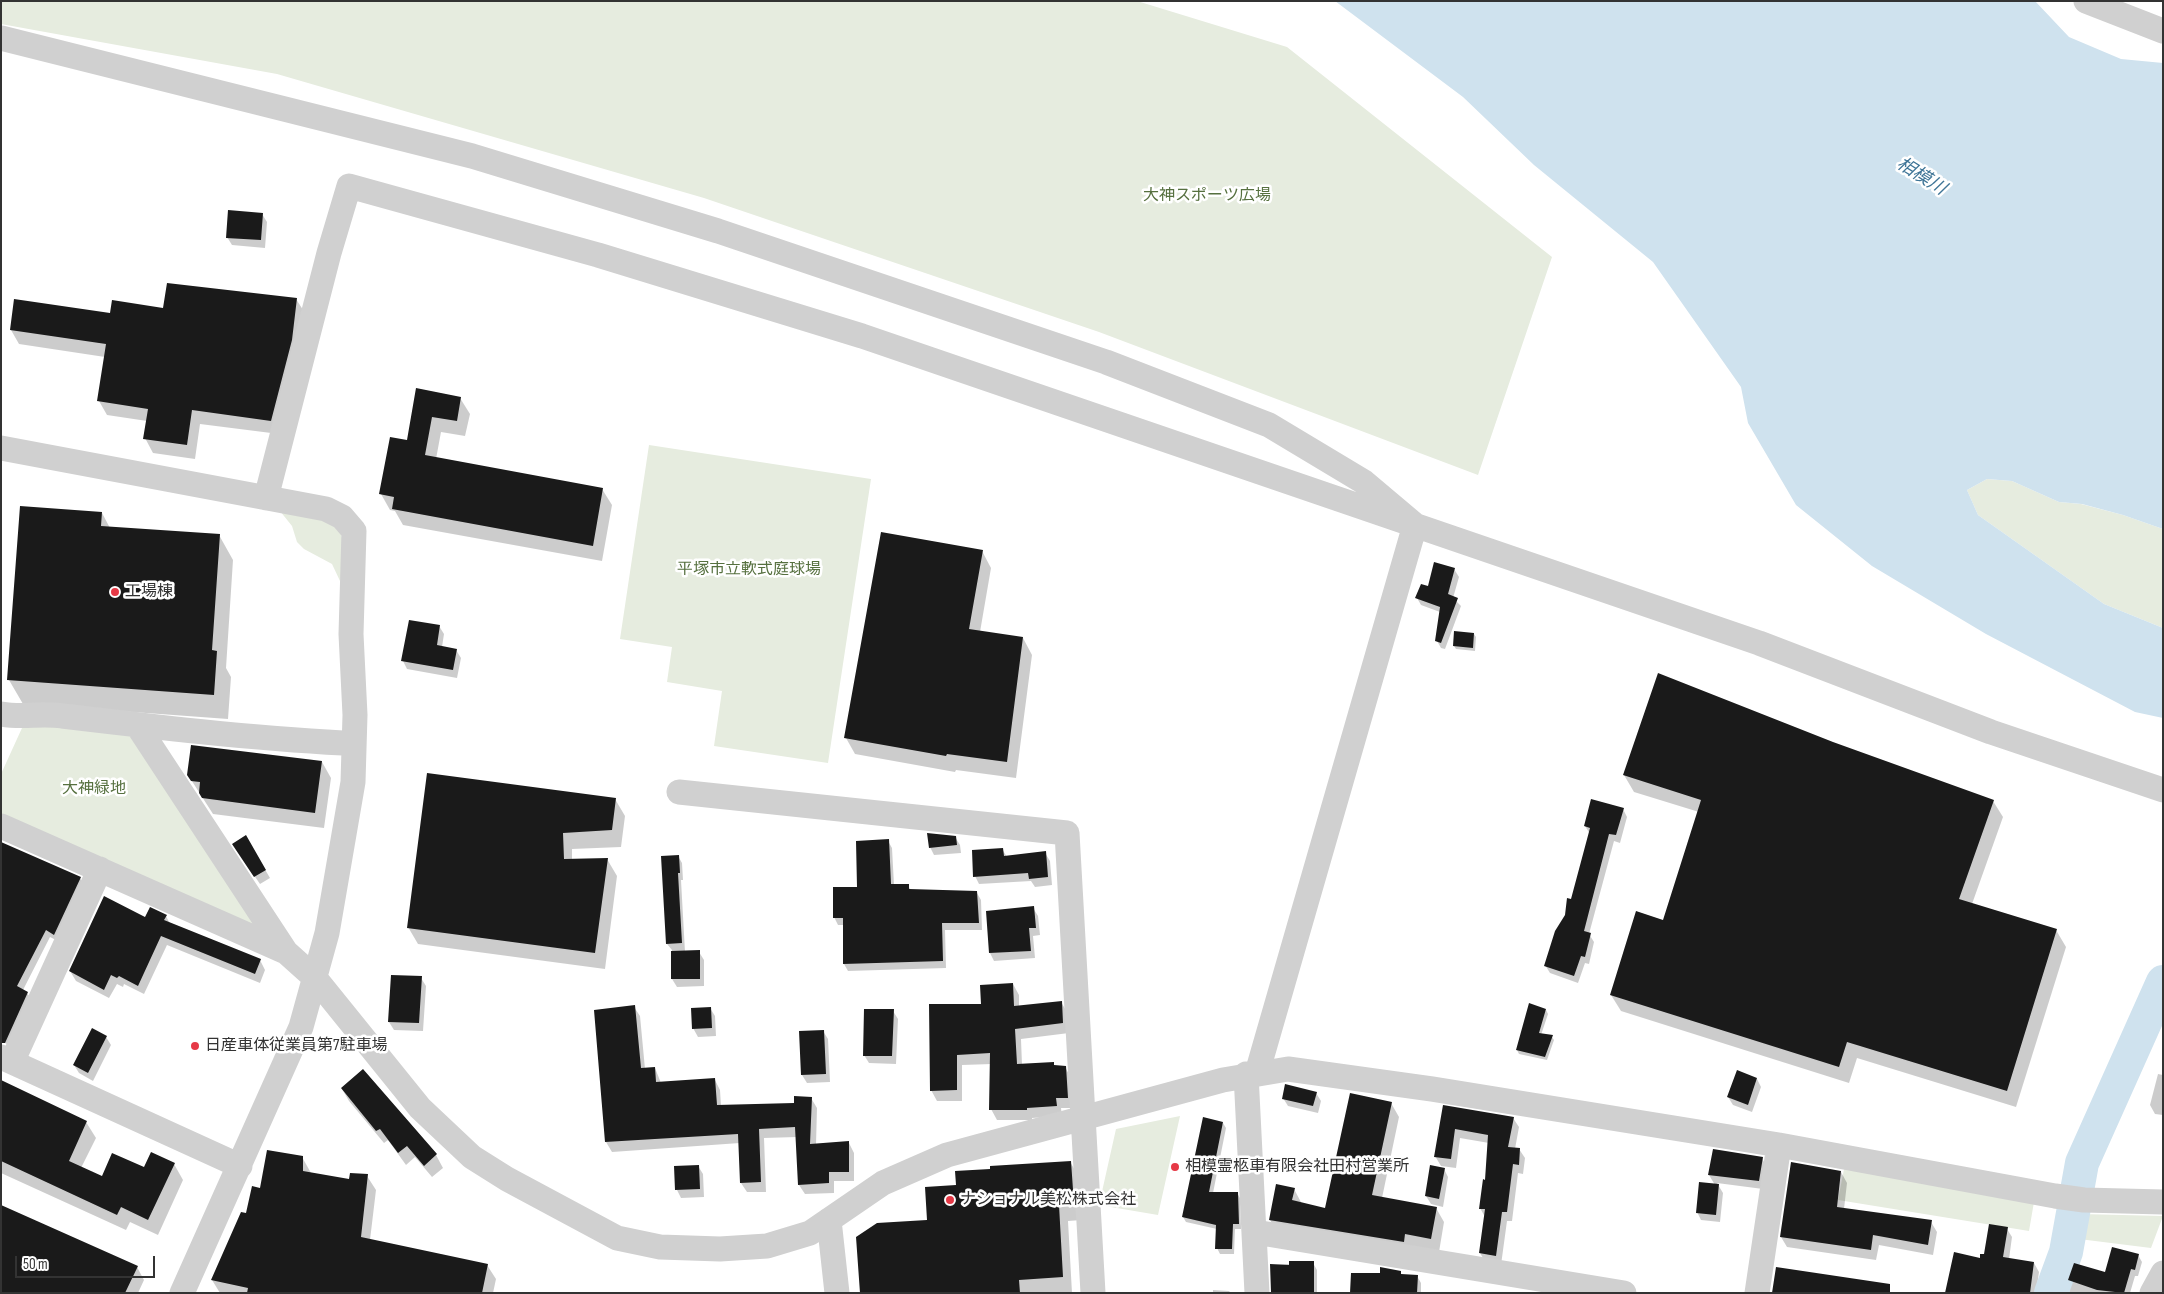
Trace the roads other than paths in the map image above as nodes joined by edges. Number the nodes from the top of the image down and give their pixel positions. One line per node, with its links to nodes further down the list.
1 (2086, 1): 2 (street)
2 (2163, 31)
3 (1, 38): 6 (street)
4 (1, 448): 5 (street)
5 (266, 498): 6 (street); 15 (street)
6 (1416, 525): 10 (street); 17 (street)
7 (1, 714): 8 (street)
8 (137, 725): 9 (street); 14 (street)
9 (343, 743)
10 (2163, 790)
11 (679, 792): 18 (street)
12 (1, 826): 13 (street)
13 (100, 869): 14 (street); 16 (street)
14 (283, 947): 15 (street)
15 (315, 978): 20 (street); 22 (street)
16 (7, 1060): 20 (street)
17 (1251, 1074): 18 (street); 19 (street); 23 (street)
18 (1084, 1116): 22 (street); 27 (street)
19 (1779, 1145): 21 (street); 30 (street)
20 (240, 1166): 25 (street)
21 (2163, 1202)
22 (829, 1220): 26 (street)
23 (1255, 1232): 28 (street); 29 (street)
24 (2163, 1273): 31 (street)
25 (182, 1293)
26 (836, 1293)
27 (1093, 1293)
28 (1257, 1293)
29 (1624, 1293)
30 (1757, 1293)
31 (2152, 1293)

